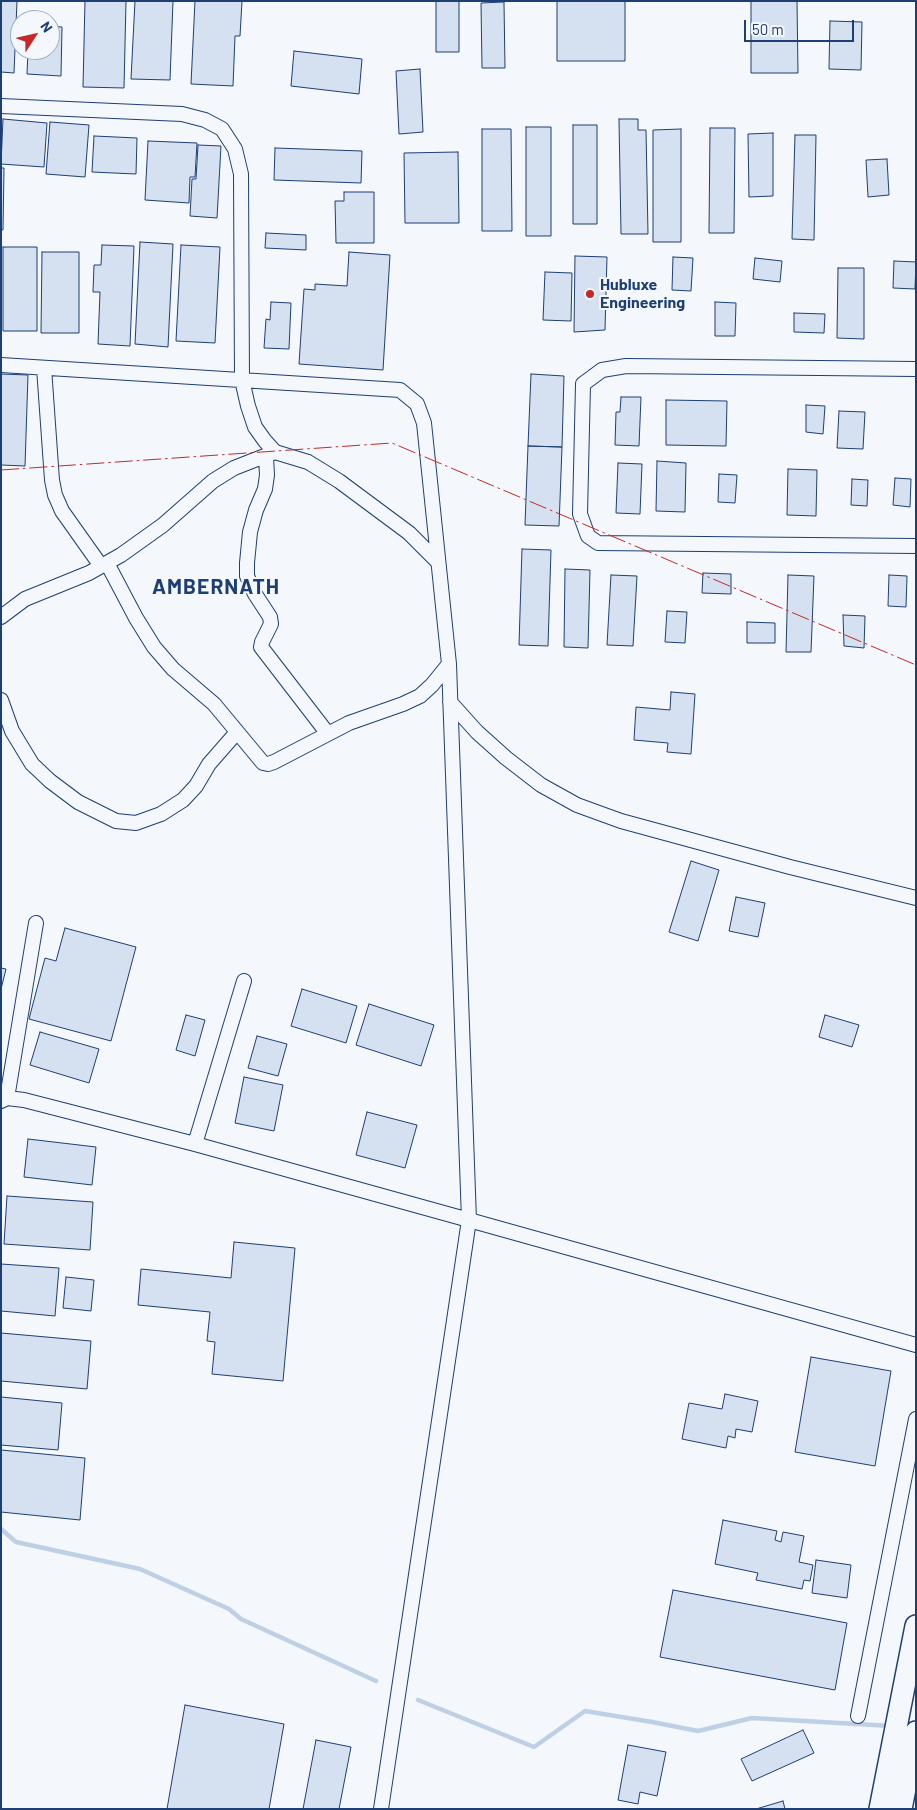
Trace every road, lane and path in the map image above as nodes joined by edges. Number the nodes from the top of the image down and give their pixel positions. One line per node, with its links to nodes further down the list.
1 (1, 106): 5 (street)
2 (1, 365): 3 (street)
3 (44, 368): 5 (street); 9 (street)
4 (916, 369): 7 (street)
5 (242, 380): 6 (street); 8 (street)
6 (271, 454): 8 (street); 9 (street); 15 (street)
7 (916, 546)
8 (438, 562): 11 (street)
9 (104, 565): 10 (street); 14 (street)
10 (1, 617)
11 (448, 664): 13 (street); 15 (street)
12 (1, 700): 14 (street)
13 (450, 702): 16 (street); 21 (street)
14 (237, 732): 15 (street)
15 (328, 734)
16 (916, 898)
17 (36, 923): 19 (street)
18 (244, 981): 20 (street)
19 (4, 1099): 20 (street)
20 (195, 1144): 21 (street)
21 (469, 1220): 22 (street); 28 (street)
22 (916, 1344)
23 (916, 1419): 26 (street)
24 (916, 1626): 25 (main road)
25 (908, 1713): 29 (main road)
26 (858, 1716)
27 (916, 1732): 30 (main road)
28 (381, 1809)
29 (880, 1809)
30 (901, 1809)

